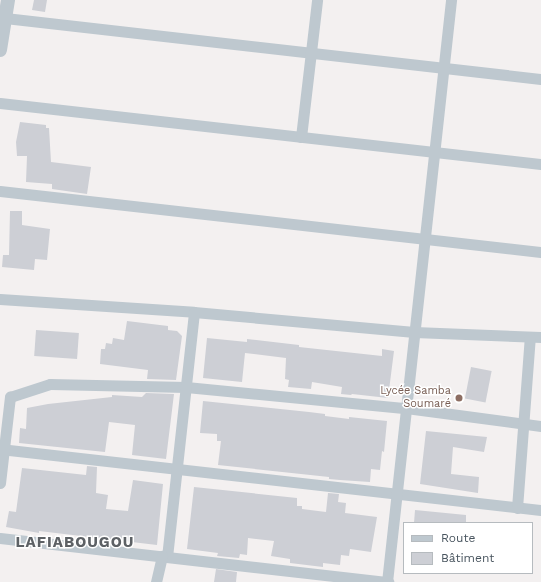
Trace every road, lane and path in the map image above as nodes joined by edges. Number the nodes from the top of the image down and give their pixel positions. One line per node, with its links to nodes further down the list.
1 (8, 0): 4 (street)
2 (316, 0): 6 (street)
3 (450, 0): 7 (street)
4 (5, 18): 5 (street); 6 (street)
5 (0, 50)
6 (311, 53): 7 (street); 10 (street)
7 (443, 68): 8 (street); 11 (street)
8 (541, 79)
9 (0, 103): 10 (street)
10 (301, 137): 11 (street)
11 (434, 152): 12 (street); 14 (street)
12 (541, 164)
13 (0, 191): 14 (street)
14 (424, 239): 15 (street); 18 (street)
15 (541, 252)
16 (0, 299): 17 (street)
17 (194, 312): 18 (street); 20 (street)
18 (414, 332): 19 (street); 21 (street)
19 (535, 337): 22 (street)
20 (186, 387): 21 (street); 24 (street); 25 (street)
21 (406, 408): 22 (street); 27 (street)
22 (523, 424): 23 (street); 28 (street)
23 (541, 426)
24 (2, 449): 25 (street); 26 (street)
25 (177, 469): 27 (street); 31 (street)
26 (0, 483)
27 (396, 494): 28 (street); 33 (street)
28 (517, 508): 29 (street)
29 (541, 510)
30 (0, 538): 31 (street)
31 (164, 557): 32 (street); 33 (street)
32 (156, 582)
33 (388, 582)

